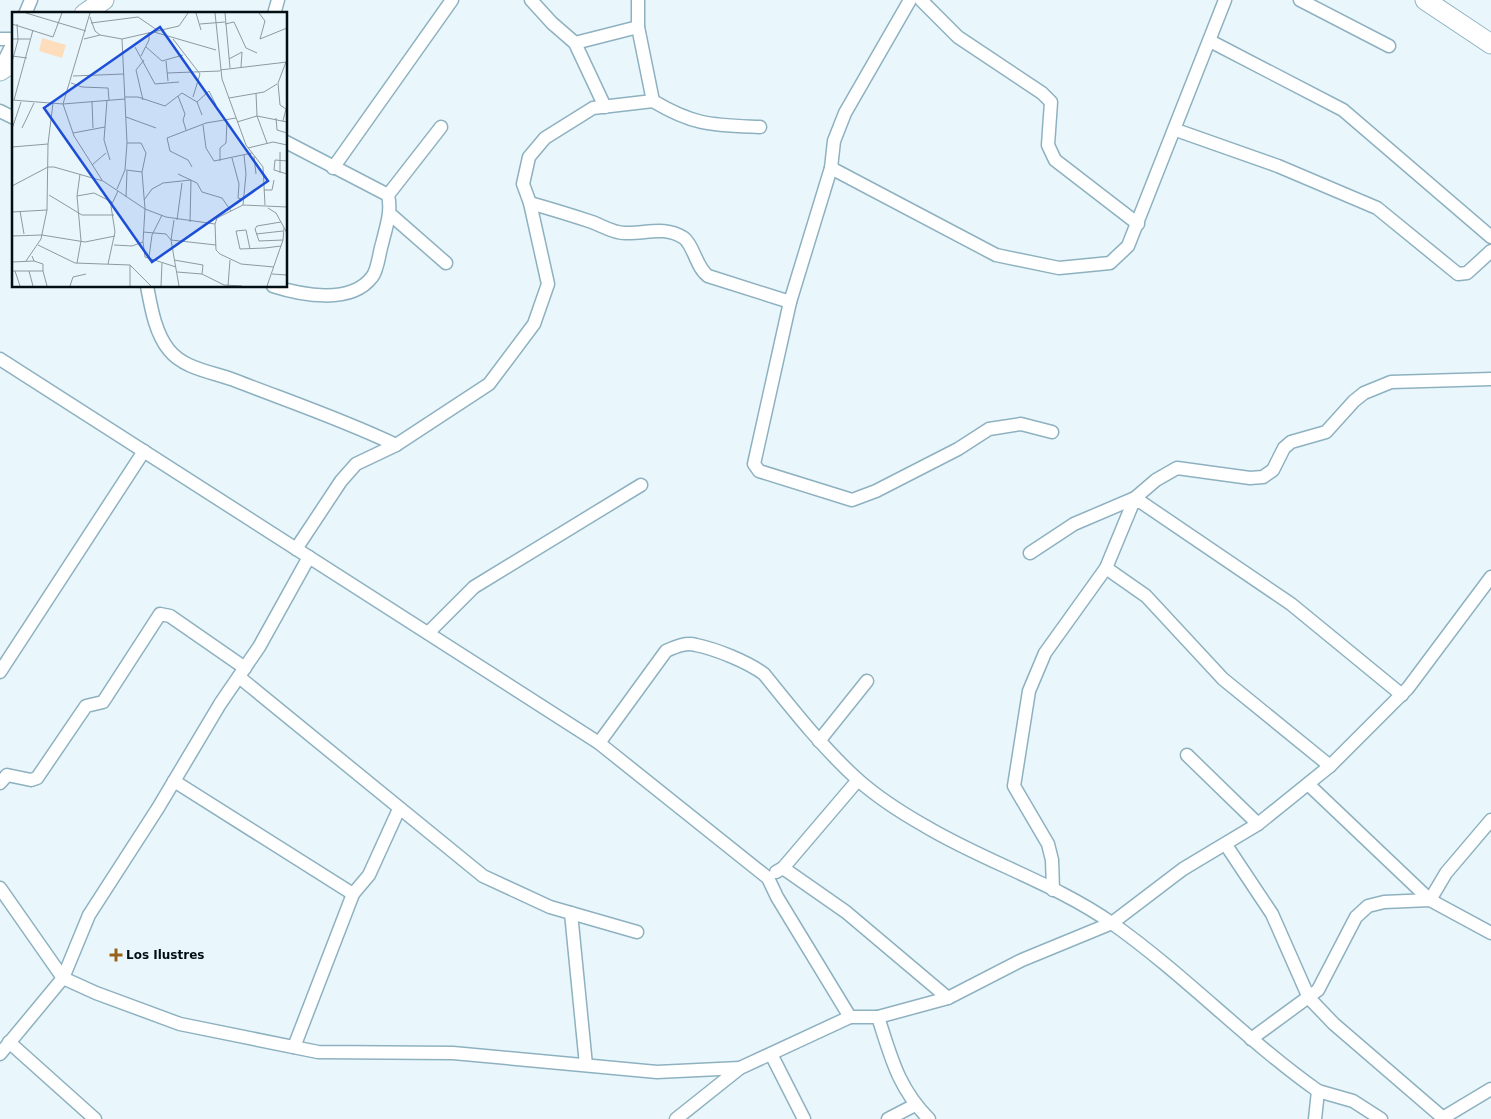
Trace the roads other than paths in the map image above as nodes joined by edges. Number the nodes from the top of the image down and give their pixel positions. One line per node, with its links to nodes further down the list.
1 (31, 0): 11 (street)
2 (104, 0): 12 (street)
3 (452, 0): 29 (street)
4 (532, 0): 16 (street)
5 (638, 0): 13 (street)
6 (910, 0): 30 (street)
7 (921, 0): 34 (street)
8 (1225, 0): 14 (street)
9 (1300, 0): 18 (street)
10 (1425, 0): 17 (street)
11 (26, 12)
12 (87, 12)
13 (638, 27): 16 (street); 21 (street)
14 (1210, 41): 27 (street); 35 (street)
15 (12, 44): 20 (street)
16 (575, 44): 22 (street)
17 (1491, 44)
18 (1389, 46)
19 (12, 63): 20 (street)
20 (0, 70)
21 (653, 101): 22 (street); 25 (street)
22 (605, 107): 32 (street)
23 (0, 110): 24 (street)
24 (12, 117)
25 (760, 126)
26 (442, 127): 31 (street)
27 (1176, 130): 34 (street); 36 (street)
28 (288, 143): 29 (street)
29 (333, 168): 31 (street)
30 (831, 168): 34 (street); 40 (street)
31 (388, 195): 33 (street)
32 (530, 203): 40 (street); 44 (street)
33 (390, 214): 37 (street); 39 (street)
34 (1138, 224)
35 (1491, 237)
36 (1491, 251)
37 (446, 262)
38 (147, 288): 44 (street)
39 (280, 288)
40 (790, 302): 43 (street)
41 (0, 359): 45 (street)
42 (1491, 379): 47 (street)
43 (1052, 432)
44 (396, 445): 48 (street)
45 (144, 452): 48 (street); 54 (street)
46 (641, 485): 53 (street)
47 (1135, 498): 49 (street); 51 (street); 57 (street)
48 (296, 549): 50 (street)
49 (1030, 553)
50 (309, 557): 53 (street); 55 (street)
51 (1106, 568): 61 (street); 73 (street)
52 (1491, 577): 57 (street)
53 (428, 633): 59 (street)
54 (0, 672)
55 (242, 672): 63 (street); 64 (street); 66 (street)
56 (867, 681): 58 (street)
57 (1402, 695): 61 (street)
58 (819, 741): 59 (street); 62 (street)
59 (600, 743): 71 (street)
60 (1187, 755): 68 (street)
61 (1330, 766): 65 (street)
62 (858, 780): 70 (street); 73 (street)
63 (174, 781): 74 (street); 80 (street)
64 (0, 783)
65 (1308, 784): 68 (street); 75 (street)
66 (399, 809): 74 (street); 76 (street)
67 (1491, 820): 75 (street)
68 (1258, 824): 69 (street)
69 (1226, 845): 77 (street); 82 (street)
70 (783, 868): 71 (street); 81 (street)
71 (768, 878): 83 (street)
72 (0, 888): 80 (street)
73 (1053, 890): 77 (street)
74 (353, 894): 87 (street)
75 (1430, 900): 79 (street); 82 (street)
76 (571, 913): 78 (street); 90 (street)
77 (1112, 923): 81 (street); 85 (street)
78 (637, 932)
79 (1491, 933)
80 (63, 978): 86 (street); 87 (street)
81 (948, 998): 84 (street)
82 (1309, 998): 85 (street); 95 (street)
83 (850, 1017): 84 (street); 89 (street)
84 (878, 1017): 94 (street)
85 (1251, 1039): 93 (street)
86 (10, 1042): 88 (street); 96 (street)
87 (294, 1048): 90 (street)
88 (0, 1054)
89 (771, 1054): 91 (street); 98 (street)
90 (586, 1065): 91 (street)
91 (740, 1068): 97 (street)
92 (1491, 1089): 95 (street)
93 (1318, 1091): 101 (street); 102 (street)
94 (914, 1105): 99 (street); 100 (street)
95 (1442, 1118)
96 (95, 1119)
97 (676, 1119)
98 (804, 1119)
99 (888, 1119)
100 (929, 1119)
101 (1315, 1119)
102 (1381, 1119)

